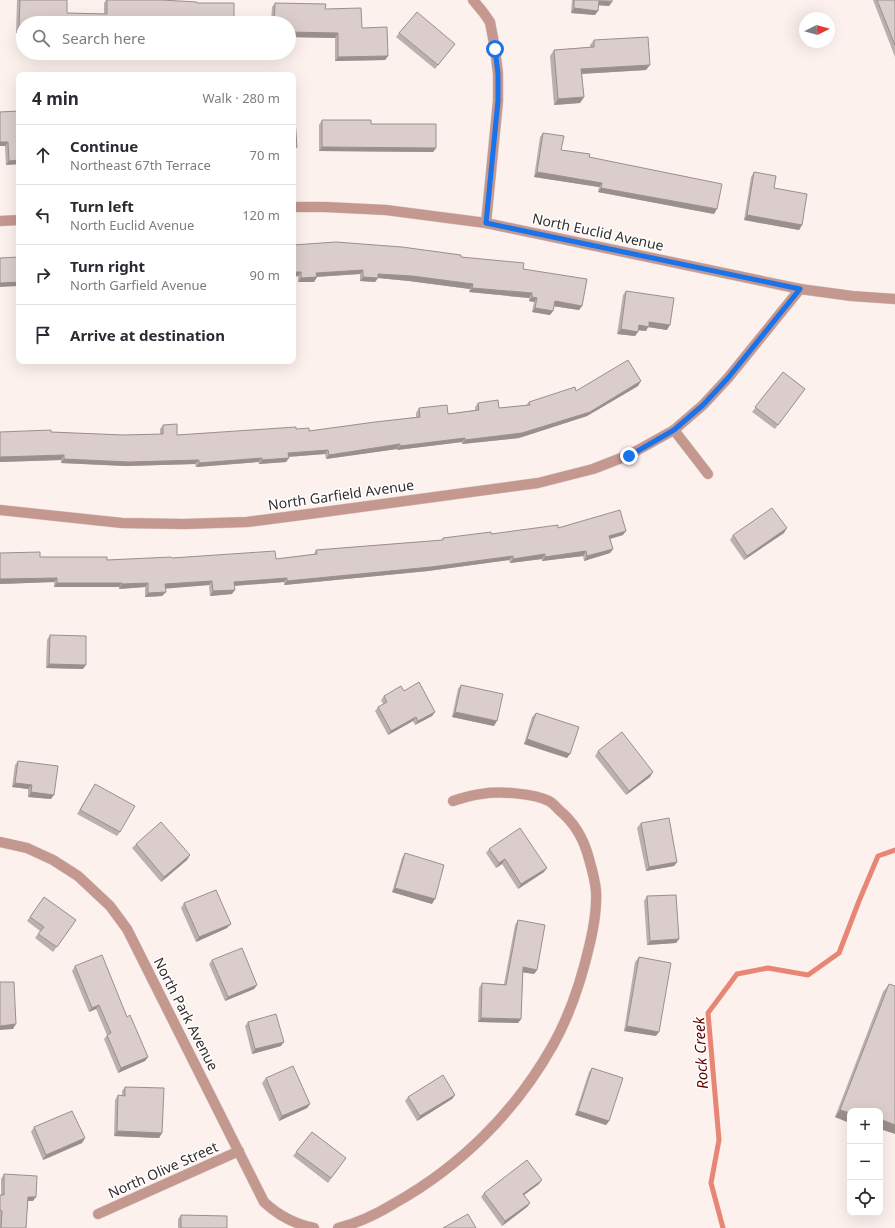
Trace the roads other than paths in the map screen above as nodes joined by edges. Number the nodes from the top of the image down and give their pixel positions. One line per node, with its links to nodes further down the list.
1 (473, 0): 5 (street)
2 (296, 207): 5 (street, North Euclid Avenue)
3 (16, 220): 4 (street)
4 (0, 221)
5 (486, 223): 6 (street, North Euclid Avenue)
6 (800, 289): 7 (street, North Euclid Avenue); 8 (street, North Garfield Avenue)
7 (895, 299)
8 (674, 430): 9 (street); 10 (street, North Garfield Avenue)
9 (708, 474)
10 (0, 510)
11 (453, 801): 16 (street)
12 (0, 842): 13 (street, North Park Avenue)
13 (239, 1151): 14 (street, North Olive Street); 15 (street, North Park Avenue)
14 (98, 1214)
15 (314, 1228)
16 (338, 1228)

